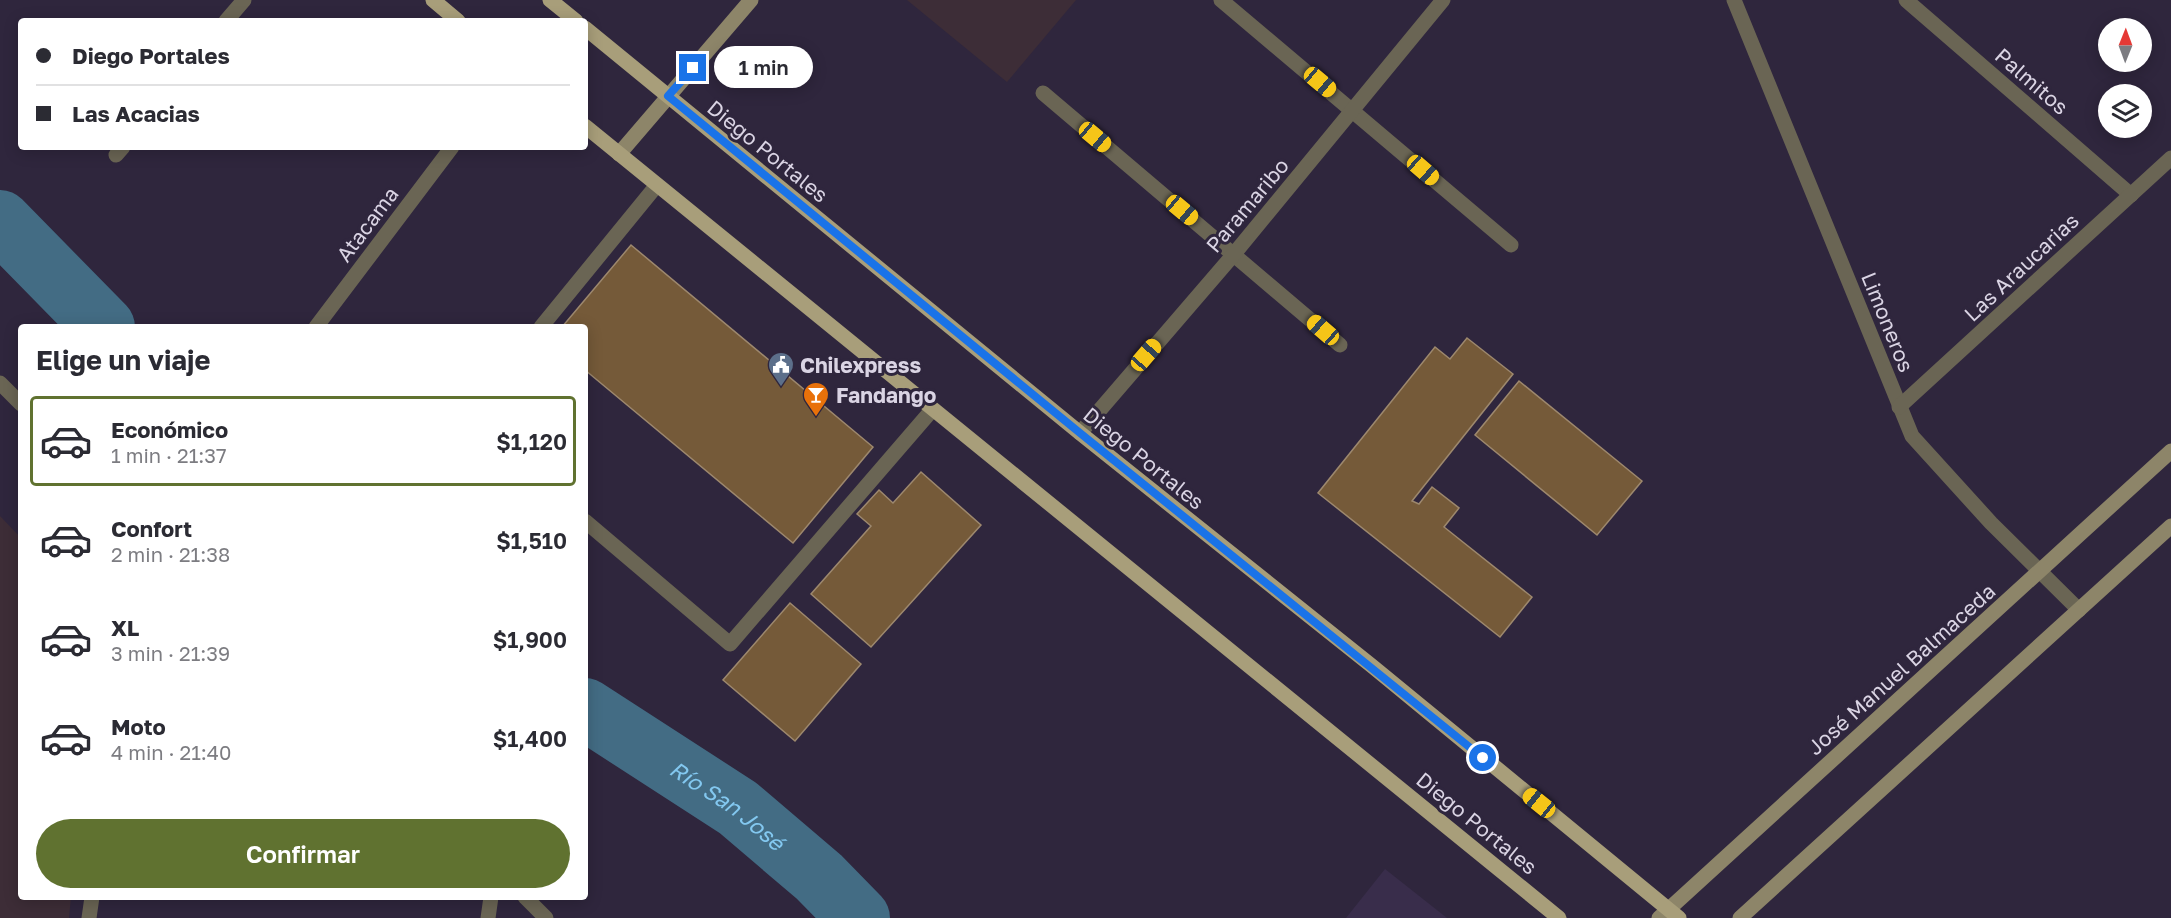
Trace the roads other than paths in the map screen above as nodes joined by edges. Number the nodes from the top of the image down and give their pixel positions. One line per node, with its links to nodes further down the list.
1 (244, 0): 9 (street)
2 (433, 0): 10 (main road)
3 (550, 0): 11 (main road)
4 (751, 0): 14 (main road)
5 (1221, 0): 15 (street)
6 (1443, 0): 15 (street, Paramaribo)
7 (1734, 0): 29 (street, Limoneros)
8 (1906, 0): 21 (street, Palmitos)
9 (229, 18)
10 (454, 18)
11 (572, 18)
12 (588, 30): 14 (main road, Diego Portales)
13 (1043, 93): 23 (street)
14 (668, 96): 18 (main road); 31 (main road, Diego Portales)
15 (1353, 110): 22 (street); 23 (street, Paramaribo)
16 (588, 128): 18 (main road, Diego Portales)
17 (450, 150): 24 (street, Atacama)
18 (619, 154): 20 (main road, Diego Portales)
19 (2171, 158): 21 (street, Las Araucarias)
20 (657, 185): 25 (street); 30 (main road, Diego Portales)
21 (2131, 195): 29 (street, Las Araucarias)
22 (1511, 245)
23 (1234, 254): 26 (street); 31 (street, Paramaribo)
24 (318, 324)
25 (543, 324)
26 (1340, 345)
27 (0, 383): 28 (street)
28 (18, 401)
29 (1899, 407): 35 (street, Limoneros)
30 (932, 410): 33 (street); 44 (main road, Diego Portales)
31 (1080, 433): 40 (main road, Diego Portales)
32 (2171, 451): 35 (main road, José Manuel Balmaceda)
33 (588, 524)
34 (2171, 526): 36 (main road)
35 (2040, 571): 36 (street, Limoneros); 40 (main road, José Manuel Balmaceda)
36 (2079, 610): 45 (main road)
37 (92, 900): 41 (street)
38 (491, 900): 42 (street)
39 (528, 900): 43 (street)
40 (1669, 915)
41 (89, 918)
42 (488, 918)
43 (546, 918)
44 (1559, 918)
45 (1740, 918)

